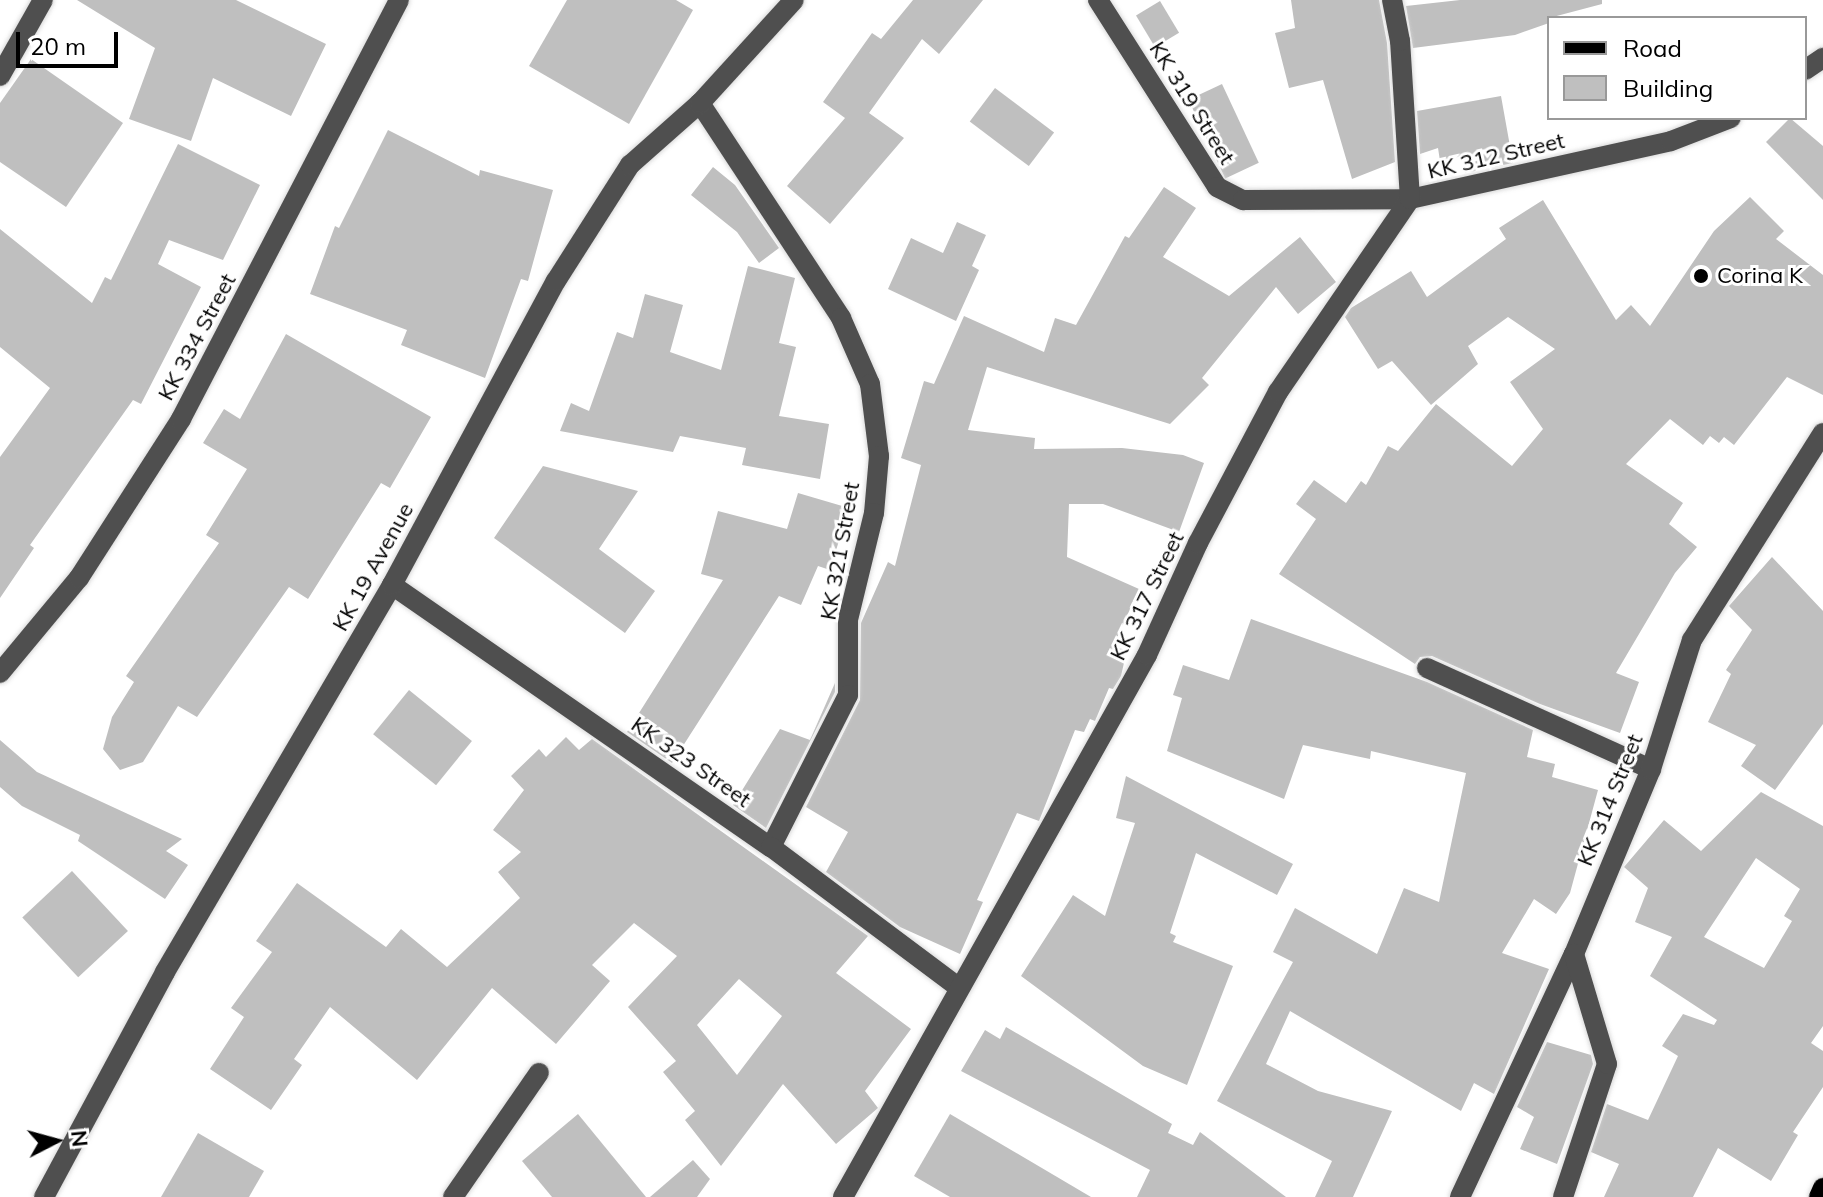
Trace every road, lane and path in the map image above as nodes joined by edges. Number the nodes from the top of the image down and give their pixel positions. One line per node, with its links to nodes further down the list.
1 (43, 0): 6 (street)
2 (399, 0): 13 (street, KK 334 Street)
3 (794, 0): 7 (street, KK 19 Avenue)
4 (1098, 0): 9 (street, KK 319 Street)
5 (1392, 0): 9 (street)
6 (0, 76)
7 (700, 103): 11 (street, KK 19 Avenue); 15 (street, KK 321 Street)
8 (1726, 120): 9 (street, KK 312 Street)
9 (1410, 199): 17 (street, KK 317 Street)
10 (1823, 433): 14 (street, KK 314 Street)
11 (392, 585): 15 (street, KK 323 Street); 20 (street, KK 19 Avenue)
12 (1427, 668): 14 (street)
13 (0, 673)
14 (1651, 769): 16 (street, KK 314 Street)
15 (771, 847): 17 (street, KK 323 Street)
16 (1574, 954): 23 (street, KK 314 Street); 24 (street)
17 (957, 986): 22 (street, KK 317 Street)
18 (539, 1073): 21 (street)
19 (1823, 1188): 25 (main road)
20 (44, 1197)
21 (453, 1197)
22 (843, 1197)
23 (1460, 1197)
24 (1563, 1197)
25 (1819, 1197)

